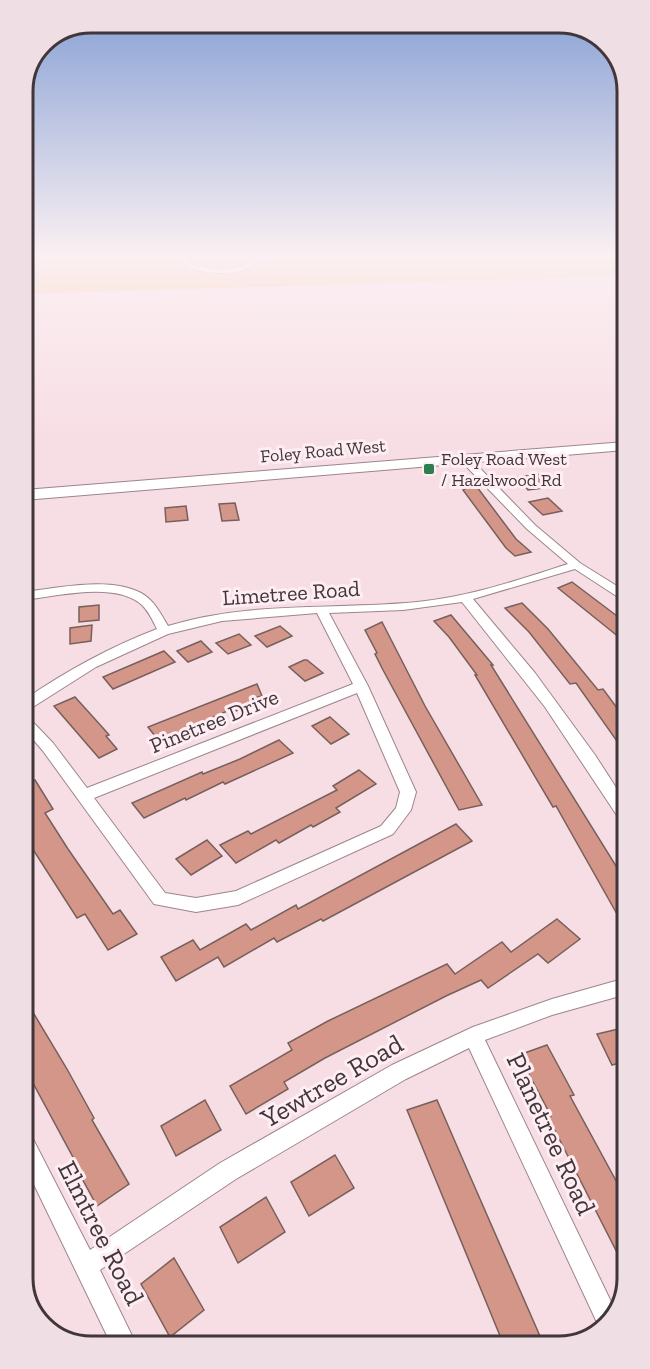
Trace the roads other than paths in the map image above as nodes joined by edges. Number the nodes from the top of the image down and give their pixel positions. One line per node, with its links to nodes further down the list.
1 (617, 447): 2 (main road, Foley Road West)
2 (465, 459): 3 (main road, Foley Road West); 4 (street)
3 (33, 494)
4 (576, 565): 5 (street); 7 (street, Limetree Road)
5 (617, 591)
6 (33, 595): 9 (street)
7 (465, 598): 8 (street, Limetree Road); 14 (street)
8 (321, 609): 9 (street, Limetree Road); 10 (street)
9 (164, 631): 11 (street, Limetree Road)
10 (362, 686): 13 (street, Pinetree Drive); 13 (street)
11 (33, 701)
12 (33, 731): 13 (street)
13 (83, 796)
14 (617, 801)
15 (617, 989): 16 (street, Yewtree Road)
16 (473, 1035): 18 (street, Yewtree Road); 19 (street, Planetree Road)
17 (33, 1160): 18 (street, Elmtree Road)
18 (86, 1266): 20 (street, Elmtree Road)
19 (605, 1314)
20 (120, 1336)

